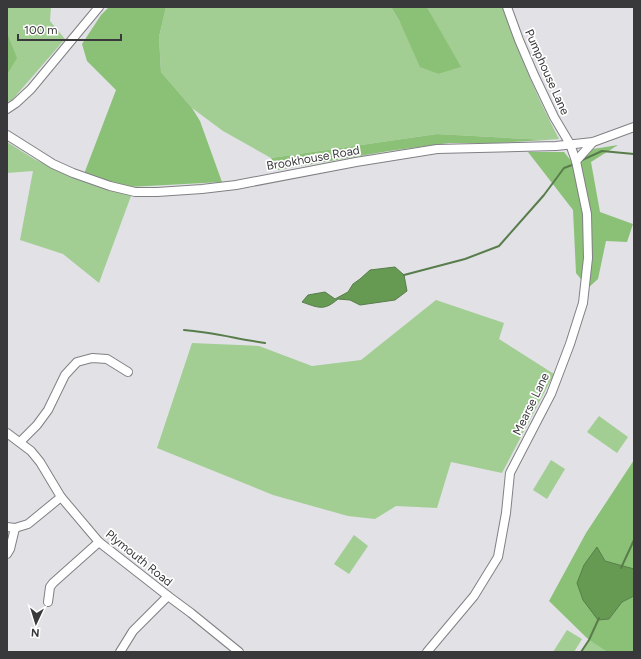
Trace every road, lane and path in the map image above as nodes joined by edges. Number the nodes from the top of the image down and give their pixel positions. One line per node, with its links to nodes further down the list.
1 (99, 7): 3 (street)
2 (507, 7): 7 (street, Pumphouse Lane)
3 (7, 109)
4 (634, 127): 6 (street, Brookhouse Road)
5 (7, 135): 7 (street, Brookhouse Road)
6 (593, 142): 7 (street, Brookhouse Road); 8 (street)
7 (570, 144): 8 (street, Mearse Lane)
8 (576, 161): 20 (street, Mearse Lane)
9 (128, 372): 11 (street)
10 (7, 433): 11 (street, Plymouth Road)
11 (20, 442): 12 (street, Plymouth Road)
12 (61, 496): 13 (street); 14 (street, Plymouth Road)
13 (11, 527): 15 (street)
14 (99, 542): 16 (street, Plymouth Road); 17 (street)
15 (7, 554)
16 (168, 596): 18 (street); 19 (street, Plymouth Road)
17 (48, 602)
18 (120, 652)
19 (239, 652)
20 (427, 652)

